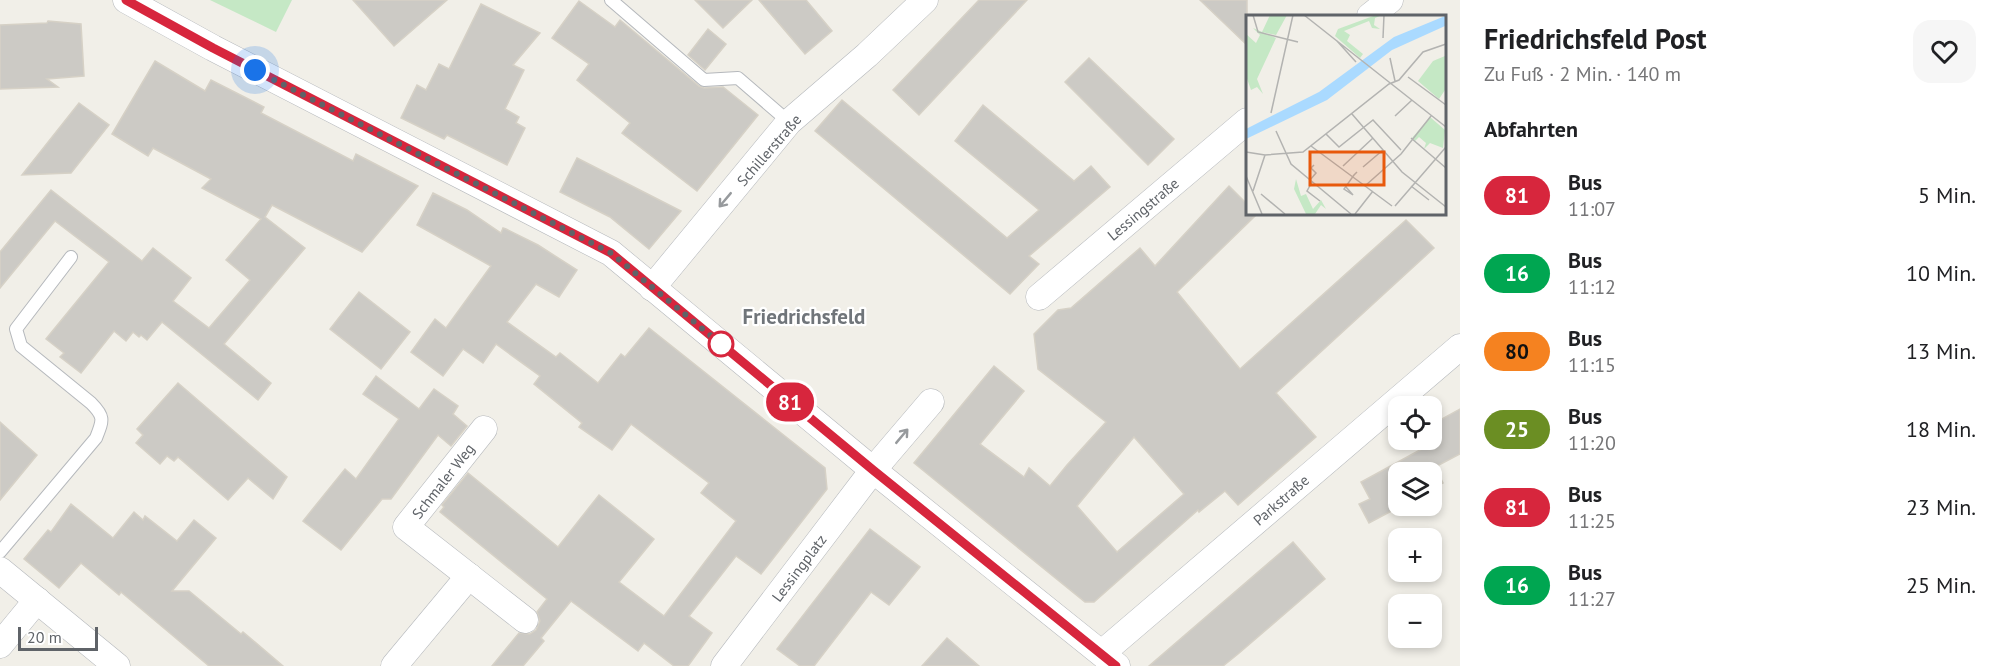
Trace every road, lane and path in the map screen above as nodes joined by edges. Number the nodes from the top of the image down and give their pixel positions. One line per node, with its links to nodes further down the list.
1 (126, 0): 9 (street)
2 (611, 0): 6 (lane)
3 (925, 0): 6 (street, Schillerstraße)
4 (1390, 0): 5 (street)
5 (1371, 15)
6 (789, 122): 9 (street, Schillerstraße, one-way to 9)
7 (1246, 122): 10 (street, Lessingstraße)
8 (71, 257): 15 (lane)
9 (652, 288): 14 (street)
10 (1039, 297)
11 (1460, 347): 21 (street, Parkstraße)
12 (931, 402): 14 (street, one-way to 12)
13 (484, 429): 17 (street, Schmaler Weg)
14 (873, 470): 21 (street); 24 (street, Lessingplatz)
15 (0, 552)
16 (0, 570): 18 (street)
17 (468, 576): 19 (street, Schmaler Weg); 23 (street)
18 (37, 600): 20 (street); 22 (street)
19 (525, 620)
20 (0, 645)
21 (1109, 660)
22 (117, 666)
23 (394, 666)
24 (724, 666)

